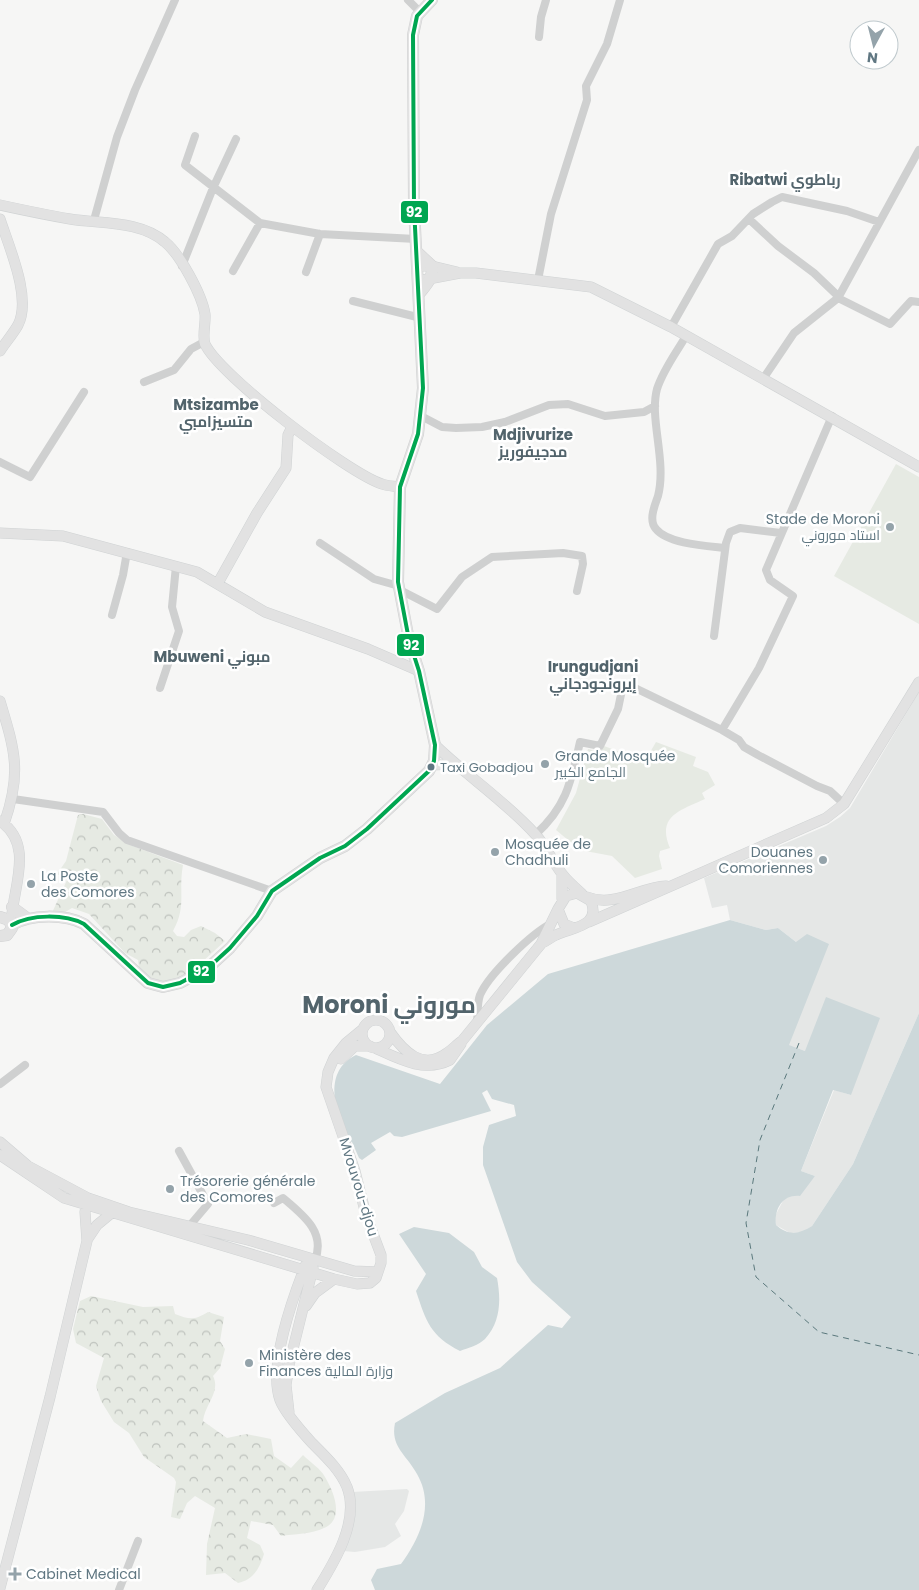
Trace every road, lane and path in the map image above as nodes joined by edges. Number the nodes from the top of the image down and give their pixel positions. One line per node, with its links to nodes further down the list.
1 (174, 0): 15 (street)
2 (408, 0): 6 (street)
3 (432, 0): 6 (main road)
4 (546, 0): 7 (street)
5 (620, 0): 29 (street)
6 (420, 12): 19 (main road)
7 (539, 37)
8 (196, 136): 11 (street)
9 (236, 139): 11 (street)
10 (919, 150): 16 (street)
11 (213, 188): 17 (street); 21 (street)
12 (0, 205): 15 (main road)
13 (750, 219): 16 (street); 31 (street); 35 (street)
14 (0, 220): 38 (main road)
15 (94, 220): 21 (main road)
16 (880, 222): 31 (street)
17 (260, 223): 18 (street); 24 (street)
18 (320, 234): 19 (street); 25 (street)
19 (416, 239): 20 (main road)
20 (417, 252): 22 (main road); 23 (main road)
21 (182, 266): 37 (main road)
22 (418, 266): 23 (main road); 28 (main road)
23 (432, 266): 26 (main road); 27 (main road)
24 (233, 271)
25 (306, 272)
26 (460, 273): 27 (main road); 29 (main road)
27 (431, 279): 28 (main road); 30 (main road)
28 (418, 280): 30 (main road)
29 (538, 280): 35 (main road)
30 (419, 294): 34 (main road)
31 (838, 297): 33 (street); 39 (street)
32 (353, 301): 34 (street)
33 (919, 302)
34 (421, 318): 43 (main road)
35 (671, 327): 36 (main road)
36 (686, 336): 39 (main road); 42 (street)
37 (204, 342): 40 (street); 45 (main road)
38 (0, 351)
39 (763, 379): 44 (main road)
40 (144, 382)
41 (84, 392): 46 (street)
42 (655, 406): 43 (street); 52 (street)
43 (421, 416): 48 (main road)
44 (832, 416): 47 (main road); 50 (street)
45 (292, 427): 48 (main road); 55 (main road)
46 (0, 462)
47 (918, 465)
48 (400, 488): 56 (main road)
49 (0, 533): 53 (main road)
50 (781, 533): 52 (street); 64 (street)
51 (320, 542): 56 (street)
52 (725, 548): 59 (street)
53 (127, 552): 54 (main road); 58 (street)
54 (176, 566): 55 (main road); 62 (street)
55 (218, 583): 60 (main road)
56 (399, 588): 57 (street); 60 (main road)
57 (576, 591)
58 (112, 615)
59 (714, 636)
60 (419, 671): 65 (main road)
61 (919, 682): 69 (main road)
62 (160, 688)
63 (0, 702): 68 (main road)
64 (722, 730): 69 (street); 71 (street)
65 (435, 745): 66 (main road); 67 (main road)
66 (432, 764): 67 (main road); 74 (main road)
67 (454, 764): 71 (main road)
68 (13, 799): 70 (main road); 74 (street)
69 (844, 804): 73 (main road)
70 (2, 822): 76 (main road)
71 (536, 834): 72 (main road)
72 (562, 875): 75 (main road); 77 (main road)
73 (672, 886): 75 (main road); 80 (main road)
74 (272, 892): 78 (main road)
75 (584, 896): 77 (main road); 80 (main road)
76 (13, 903): 78 (main road); 79 (main road)
77 (560, 904): 81 (main road); 82 (main road)
78 (27, 918): 79 (main road)
79 (6, 919): 83 (main road)
80 (589, 922): 82 (main road)
81 (552, 923): 84 (main road); 85 (street)
82 (574, 928): 84 (main road)
83 (0, 936)
84 (541, 944): 85 (main road)
85 (477, 1022): 88 (main road)
86 (363, 1029): 87 (main road); 89 (main road); 92 (main road, Mvouvou-djou)
87 (390, 1032): 88 (main road); 89 (main road)
88 (462, 1041): 89 (main road)
89 (372, 1047): 92 (main road, Mvouvou-djou)
90 (25, 1065): 91 (street)
91 (0, 1084)
92 (332, 1100): 103 (main road, Mvouvou-djou)
93 (0, 1142): 96 (main road)
94 (179, 1151): 99 (street)
95 (0, 1155): 96 (main road)
96 (87, 1202): 98 (main road); 100 (main road)
97 (274, 1203): 101 (street)
98 (114, 1210): 99 (main road); 100 (main road)
99 (186, 1230): 101 (main road); 102 (main road)
100 (87, 1241): 108 (main road)
101 (312, 1259): 102 (main road); 103 (main road)
102 (308, 1271): 104 (main road); 105 (main road); 106 (main road)
103 (378, 1272): 104 (main road)
104 (334, 1279): 105 (main road)
105 (301, 1318): 106 (main road)
106 (289, 1413): 110 (main road)
107 (138, 1541): 109 (street)
108 (0, 1588)
109 (119, 1590)
110 (317, 1590)

